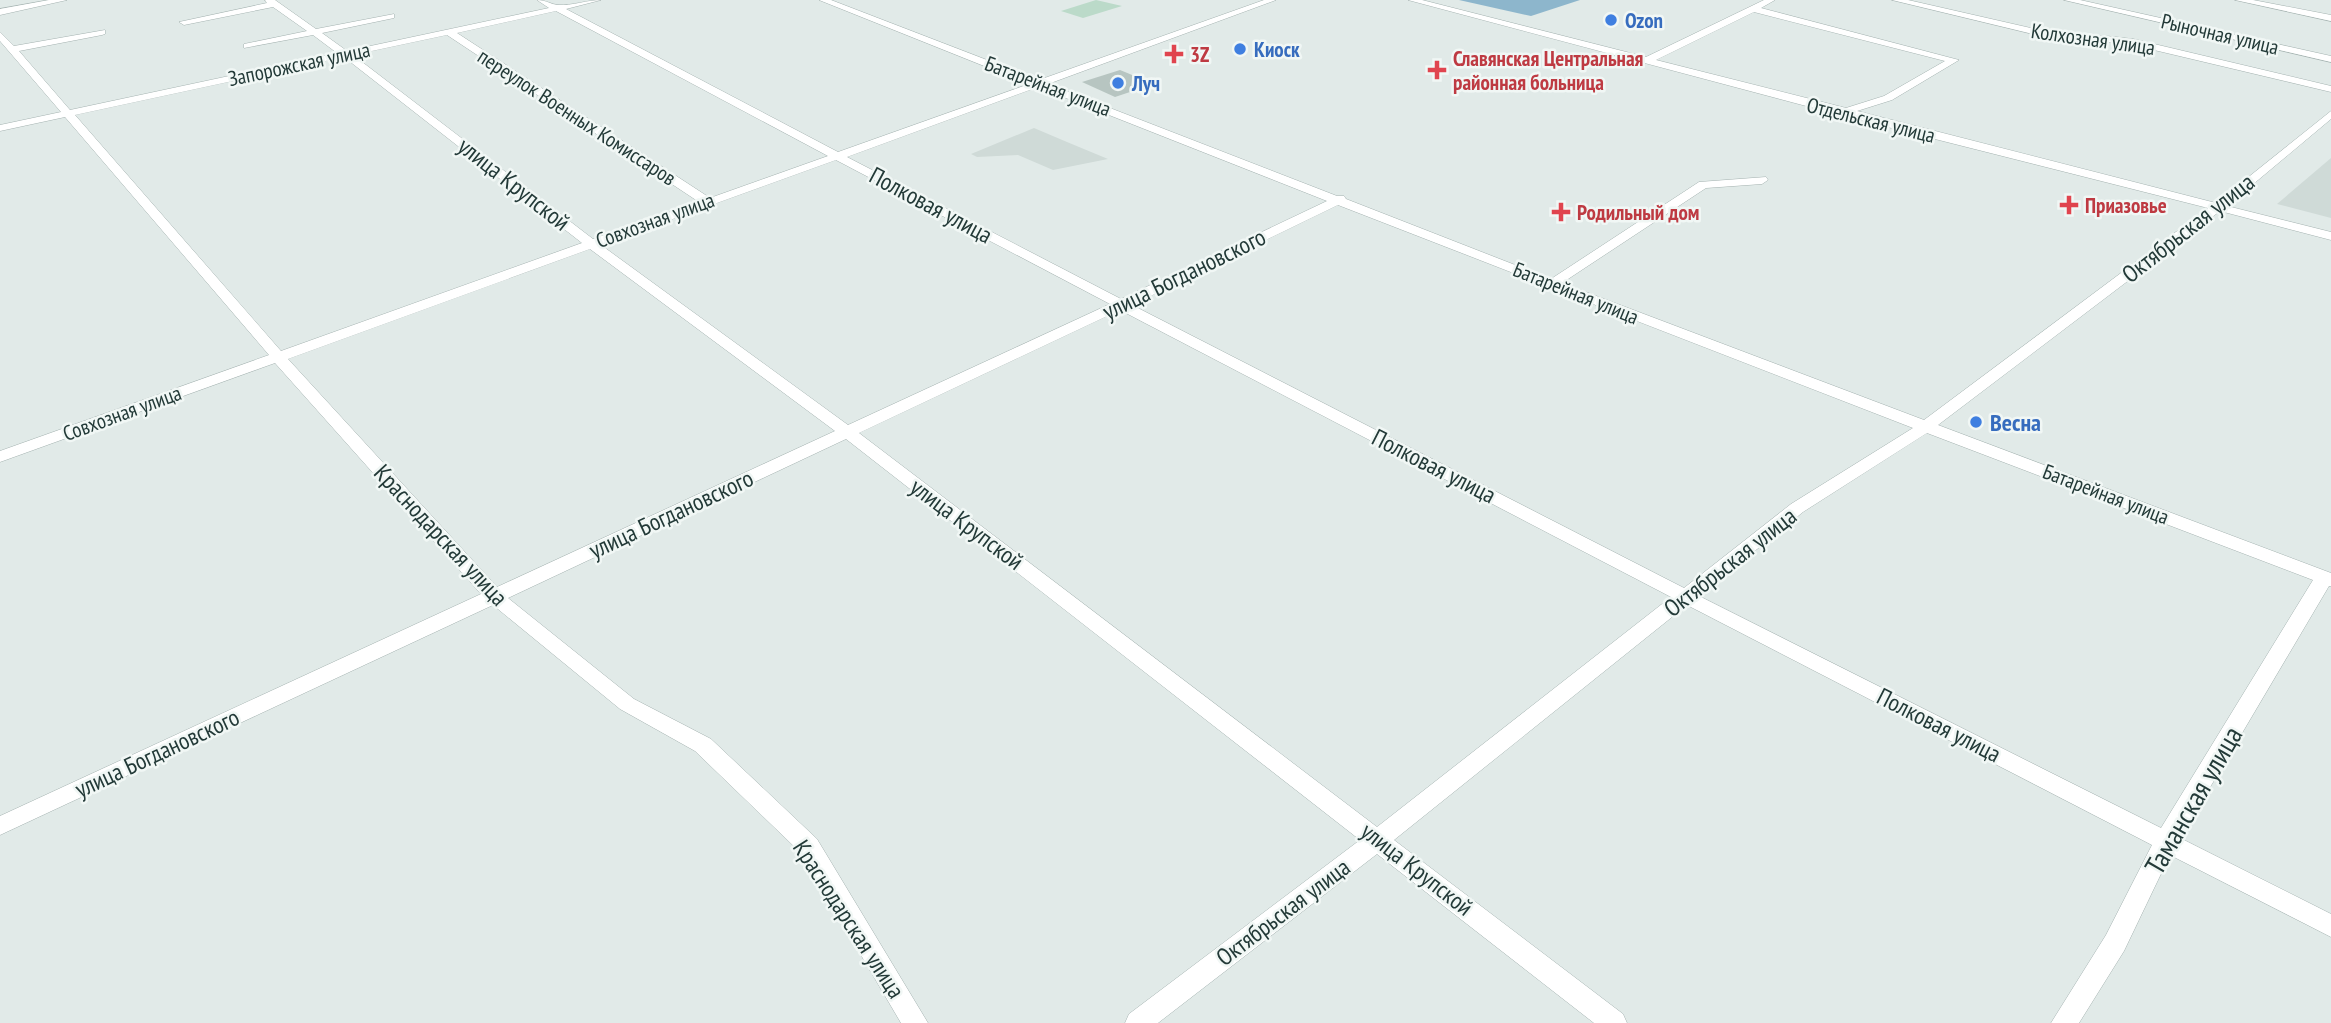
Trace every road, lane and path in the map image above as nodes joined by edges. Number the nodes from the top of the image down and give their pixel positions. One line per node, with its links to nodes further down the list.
1 (62, 0): 14 (street)
2 (541, 0): 12 (street, Полковая улица)
3 (597, 0): 12 (street, Запорожская улица)
4 (823, 0): 26 (street, Батарейная улица)
5 (1272, 0): 26 (street, Совхозная улица)
6 (1412, 0): 25 (street, Отдельская улица)
7 (1772, 0): 13 (street)
8 (1896, 0): 27 (street, Колхозная улица)
9 (2067, 0): 24 (street, Рыночная улица)
10 (2239, 0): 16 (street)
11 (274, 1): 17 (street, улица Крупской); 19 (street, улица Крупской)
12 (557, 8): 20 (street, Запорожская улица); 32 (street, Полковая улица)
13 (1753, 9): 25 (street); 28 (street)
14 (0, 12)
15 (390, 16): 19 (street)
16 (2331, 18)
17 (184, 22)
18 (102, 32): 21 (street, Краснодарская улица)
19 (315, 32): 22 (street); 23 (street, улица Крупской)
20 (449, 32): 23 (street, Запорожская улица); 35 (street, переулок Военных Комиссаров)
21 (6, 42): 29 (street, Краснодарская улица)
22 (247, 46)
23 (347, 55): 29 (street, Запорожская улица); 38 (street, улица Крупской)
24 (2331, 59)
25 (1645, 61): 28 (street, Отдельская улица)
26 (1037, 82): 32 (street, Совхозная улица); 34 (street, Батарейная улица)
27 (2331, 89)
28 (1844, 113): 36 (street, Отдельская улица)
29 (66, 114): 31 (street, Запорожская улица); 41 (street, Краснодарская улица)
30 (2331, 114): 36 (street, Октябрьская улица)
31 (0, 128)
32 (834, 155): 35 (street, Совхозная улица); 40 (street, Полковая улица)
33 (1762, 180): 39 (street)
34 (1340, 200): 39 (street, Батарейная улица); 40 (street, улица Богдановского)
35 (706, 201): 38 (street, Совхозная улица)
36 (2218, 207): 37 (street, Отдельская улица); 42 (street, Октябрьская улица)
37 (2331, 236)
38 (590, 243): 41 (street, Совхозная улица); 43 (street, улица Крупской)
39 (1552, 284): 42 (street, Батарейная улица)
40 (1122, 304): 43 (street, улица Богдановского); 47 (street, Полковая улица)
41 (278, 357): 44 (street, Совхозная улица); 46 (street, Краснодарская улица)
42 (1927, 426): 45 (street, Батарейная улица); 47 (street, Октябрьская улица)
43 (847, 432): 46 (street, улица Богдановского); 49 (street, улица Крупской)
44 (0, 457)
45 (2328, 579): 50 (street, Таманская улица)
46 (494, 596): 48 (street, улица Богдановского); 52 (street, Краснодарская улица)
47 (1686, 597): 49 (street, Октябрьская улица); 50 (street, Полковая улица)
48 (0, 826)
49 (1378, 839): 53 (street, Октябрьская улица); 54 (street, улица Крупской)
50 (2166, 840): 51 (street, Полковая улица); 55 (street, Таманская улица)
51 (2331, 926)
52 (915, 1023)
53 (1138, 1023)
54 (1614, 1023)
55 (2064, 1023)

